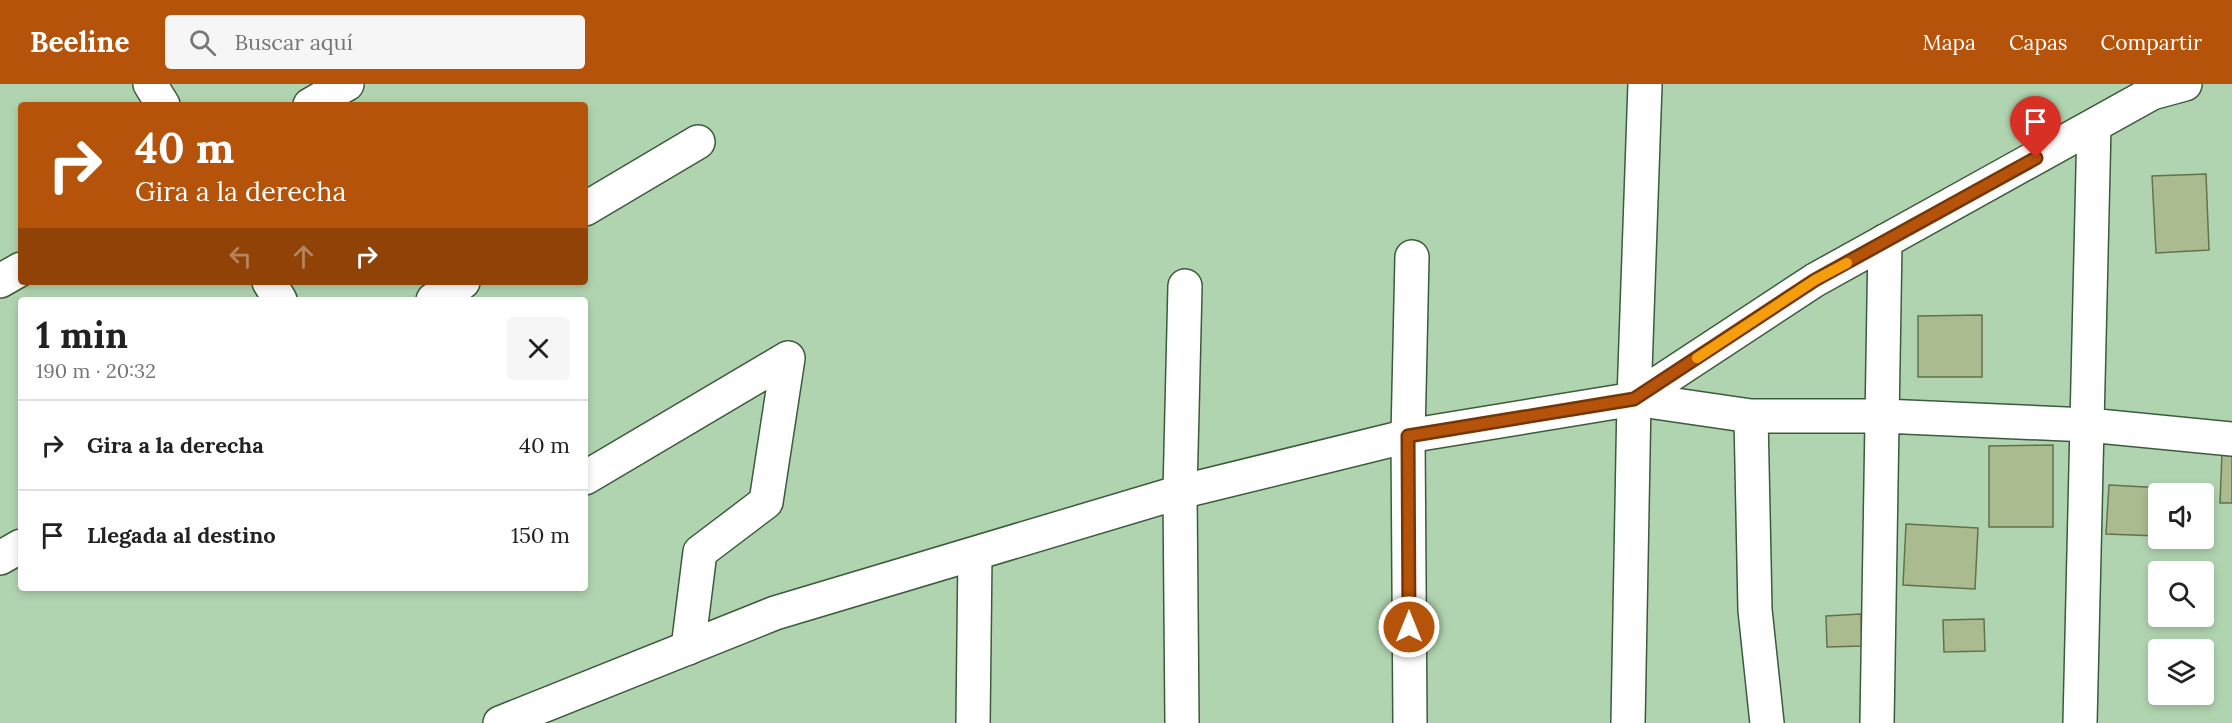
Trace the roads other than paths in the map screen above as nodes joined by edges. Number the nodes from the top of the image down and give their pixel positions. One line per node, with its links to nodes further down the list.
1 (150, 84): 5 (street)
2 (347, 84): 6 (street)
3 (1645, 84): 17 (street)
4 (2185, 84): 7 (street)
5 (161, 102)
6 (315, 102)
7 (2094, 126): 10 (street); 20 (street)
8 (698, 142): 9 (street)
9 (588, 207)
10 (1886, 241): 17 (street); 19 (street)
11 (1412, 257): 21 (street)
12 (18, 271): 13 (street)
13 (0, 281)
14 (458, 285): 16 (street)
15 (1185, 286): 24 (street)
16 (438, 297)
17 (1634, 399): 18 (street); 21 (street); 33 (street)
18 (1751, 416): 19 (street); 34 (street)
19 (1882, 416): 20 (street); 35 (street)
20 (2088, 425): 22 (street); 36 (street)
21 (1408, 436): 24 (street); 32 (street)
22 (2232, 439)
23 (588, 476): 28 (street)
24 (1180, 492): 26 (street); 31 (street)
25 (18, 548): 27 (street)
26 (975, 554): 28 (street); 30 (street)
27 (0, 558)
28 (688, 648): 29 (street)
29 (500, 723)
30 (973, 723)
31 (1182, 723)
32 (1410, 723)
33 (1628, 723)
34 (1767, 723)
35 (1876, 723)
36 (2080, 723)

